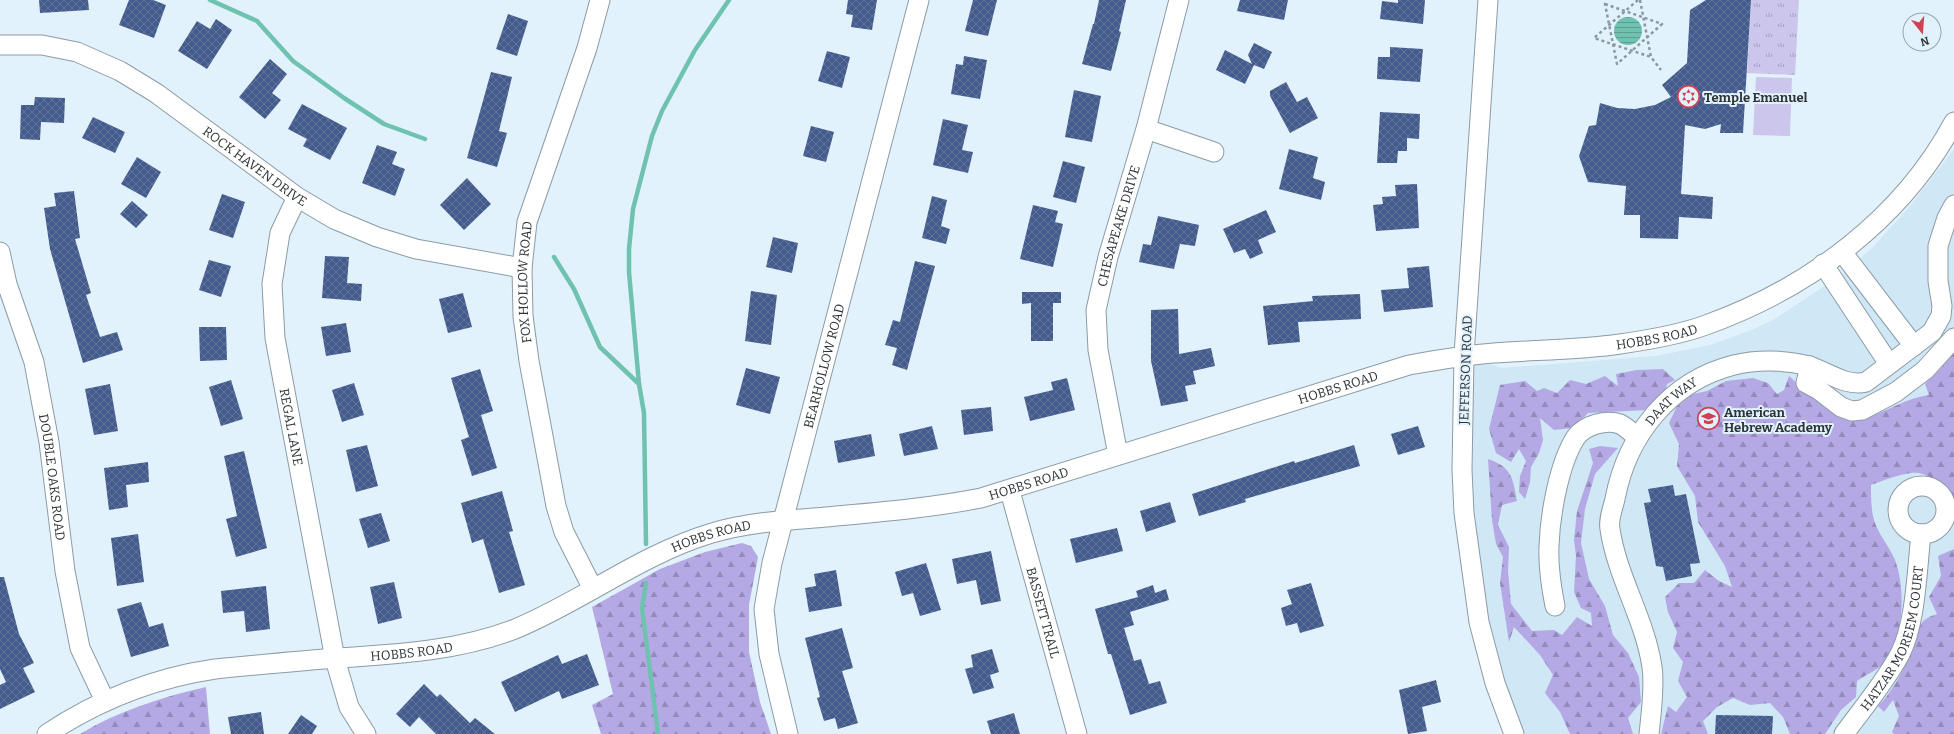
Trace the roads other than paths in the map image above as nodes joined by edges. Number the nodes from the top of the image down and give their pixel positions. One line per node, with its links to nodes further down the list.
1 (600, 0): 14 (street, FOX HOLLOW ROAD)
2 (919, 0): 25 (street, BEARHOLLOW ROAD)
3 (1179, 0): 7 (street, CHESAPEAKE DRIVE)
4 (1488, 0): 19 (street, JEFFERSON ROAD)
5 (0, 45): 9 (street, ROCK HAVEN DRIVE)
6 (1954, 122): 12 (street, HOBBS ROAD)
7 (1146, 129): 8 (street); 23 (street, CHESAPEAKE DRIVE)
8 (1214, 152)
9 (297, 196): 14 (street, ROCK HAVEN DRIVE); 29 (street, REGAL LANE)
10 (1954, 205): 15 (street)
11 (0, 252): 30 (street, DOUBLE OAKS ROAD)
12 (1842, 252): 13 (street, HOBBS ROAD); 18 (street)
13 (1824, 264): 19 (street, HOBBS ROAD); 20 (street)
14 (522, 268): 27 (street, FOX HOLLOW ROAD)
15 (1938, 268): 16 (street); 18 (street)
16 (1954, 287)
17 (1954, 338): 21 (street)
18 (1914, 346): 20 (street)
19 (1464, 355): 23 (street, HOBBS ROAD); 35 (street, JEFFERSON ROAD)
20 (1889, 364): 21 (street, DAAT WAY)
21 (1810, 366): 22 (street, DAAT WAY)
22 (1637, 437): 28 (street); 36 (street, DAAT WAY)
23 (1118, 455): 24 (street, HOBBS ROAD)
24 (1010, 491): 25 (street, HOBBS ROAD); 34 (street, BASSETT TRAIL)
25 (782, 520): 27 (street, HOBBS ROAD); 33 (street, BEARHOLLOW ROAD)
26 (1921, 534): 37 (street, HATZAR MOREEM COURT)
27 (593, 589): 29 (street, HOBBS ROAD)
28 (1555, 606)
29 (336, 658): 30 (street, HOBBS ROAD); 32 (street, REGAL LANE)
30 (105, 700): 31 (street, HOBBS ROAD)
31 (47, 734)
32 (366, 734)
33 (788, 734)
34 (1077, 734)
35 (1514, 734)
36 (1649, 734)
37 (1844, 734)

